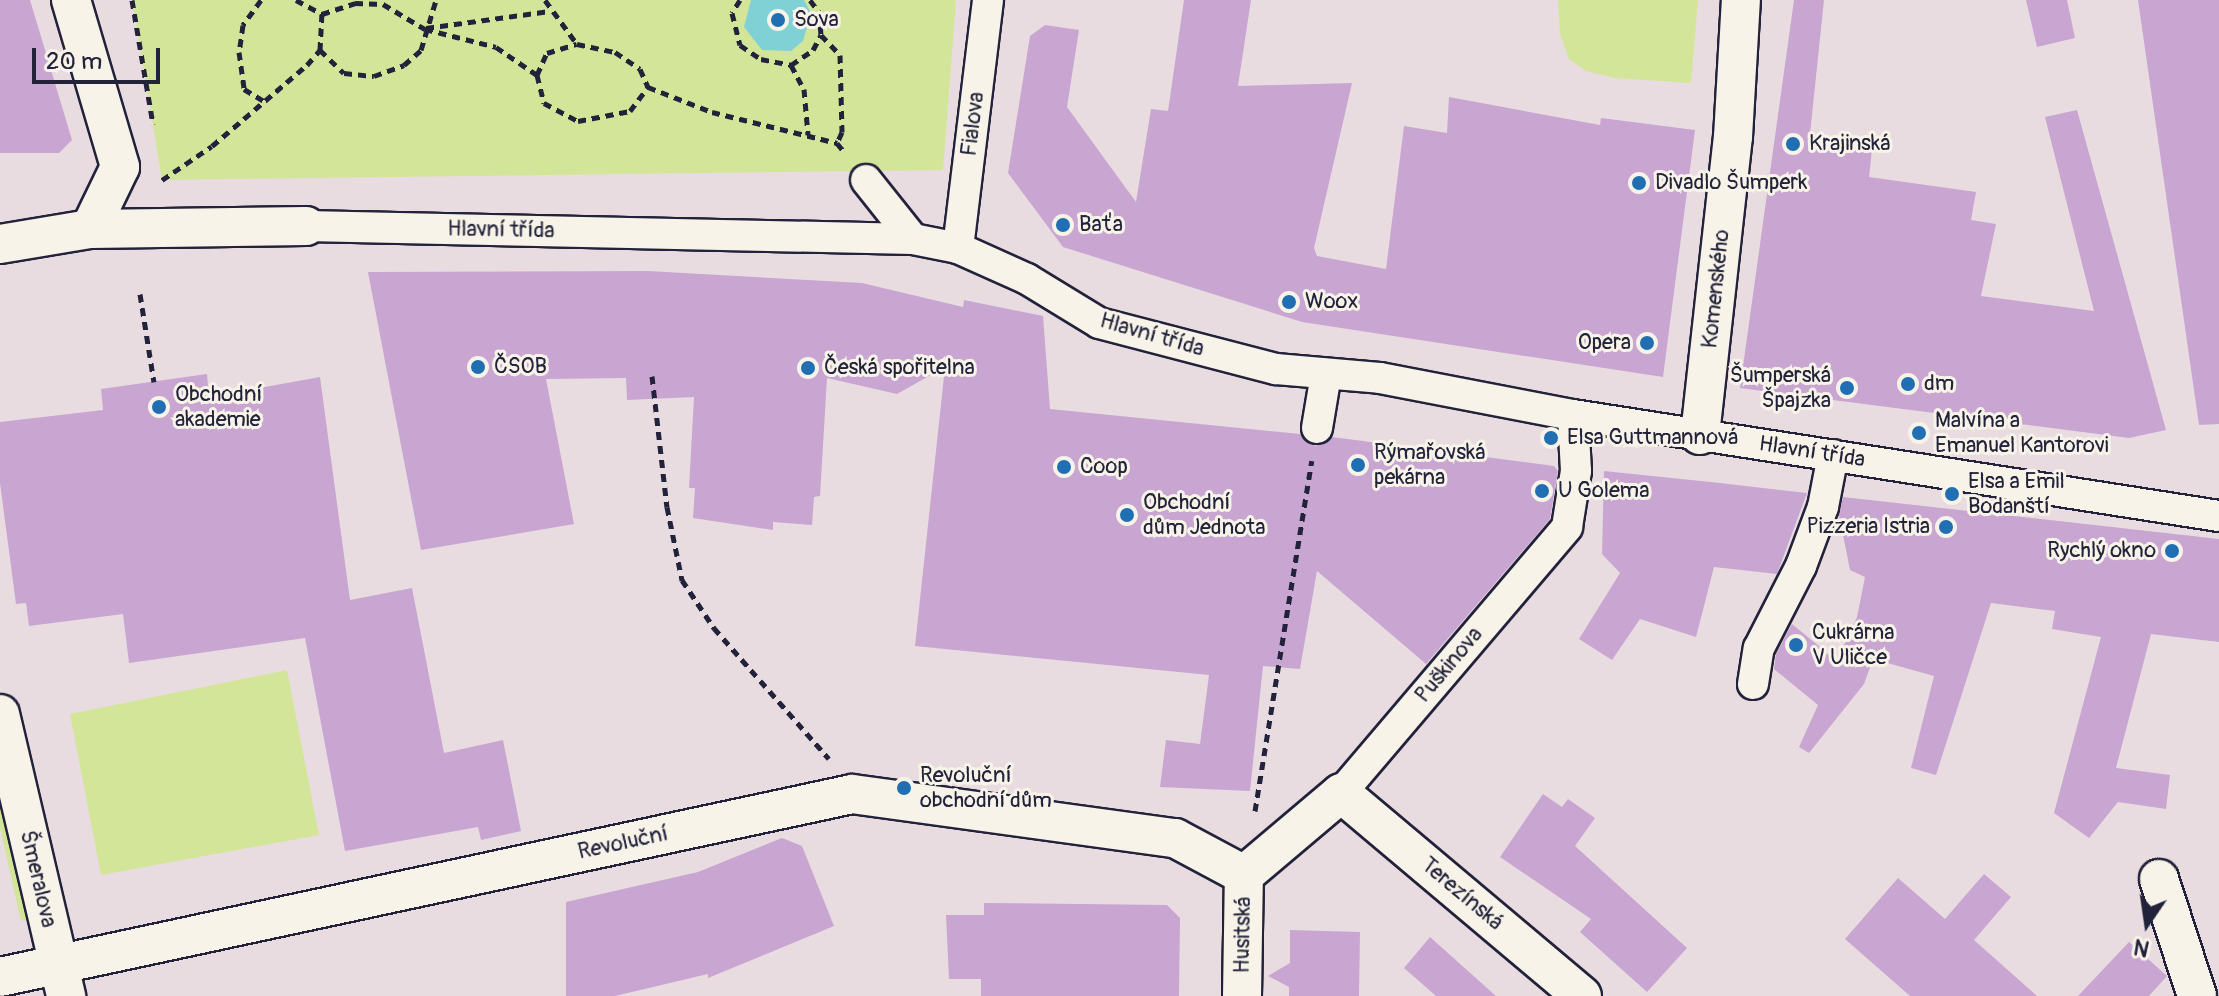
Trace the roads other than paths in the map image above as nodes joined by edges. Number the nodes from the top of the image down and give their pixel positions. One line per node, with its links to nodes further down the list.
1 (71, 0): 6 (street)
2 (988, 0): 9 (street, Fialova)
3 (1741, 0): 12 (street, Komenského)
4 (866, 180): 7 (street)
5 (306, 226): 6 (street, Hlavní třída); 7 (street, Hlavní třída)
6 (90, 229): 8 (street, Hlavní třída)
7 (913, 239): 9 (street, Hlavní třída)
8 (0, 244)
9 (958, 248): 10 (street, Hlavní třída)
10 (1326, 374): 11 (street, Hlavní třída); 13 (street)
11 (1573, 415): 12 (street, Hlavní třída); 18 (street, Puškinova)
12 (1700, 435): 14 (street, Hlavní třída)
13 (1315, 440)
14 (1833, 455): 15 (street, Hlavní třída); 16 (street)
15 (2217, 513)
16 (1753, 684)
17 (0, 714): 22 (street, Šmeralova)
18 (1341, 793): 19 (street, Puškinova); 24 (street, Terezínská)
19 (1244, 875): 22 (street, Revoluční); 23 (street, Husitská)
20 (2159, 879): 25 (street)
21 (0, 977): 22 (street, Revoluční)
22 (62, 980)
23 (1242, 996)
24 (1582, 996)
25 (2197, 996)

